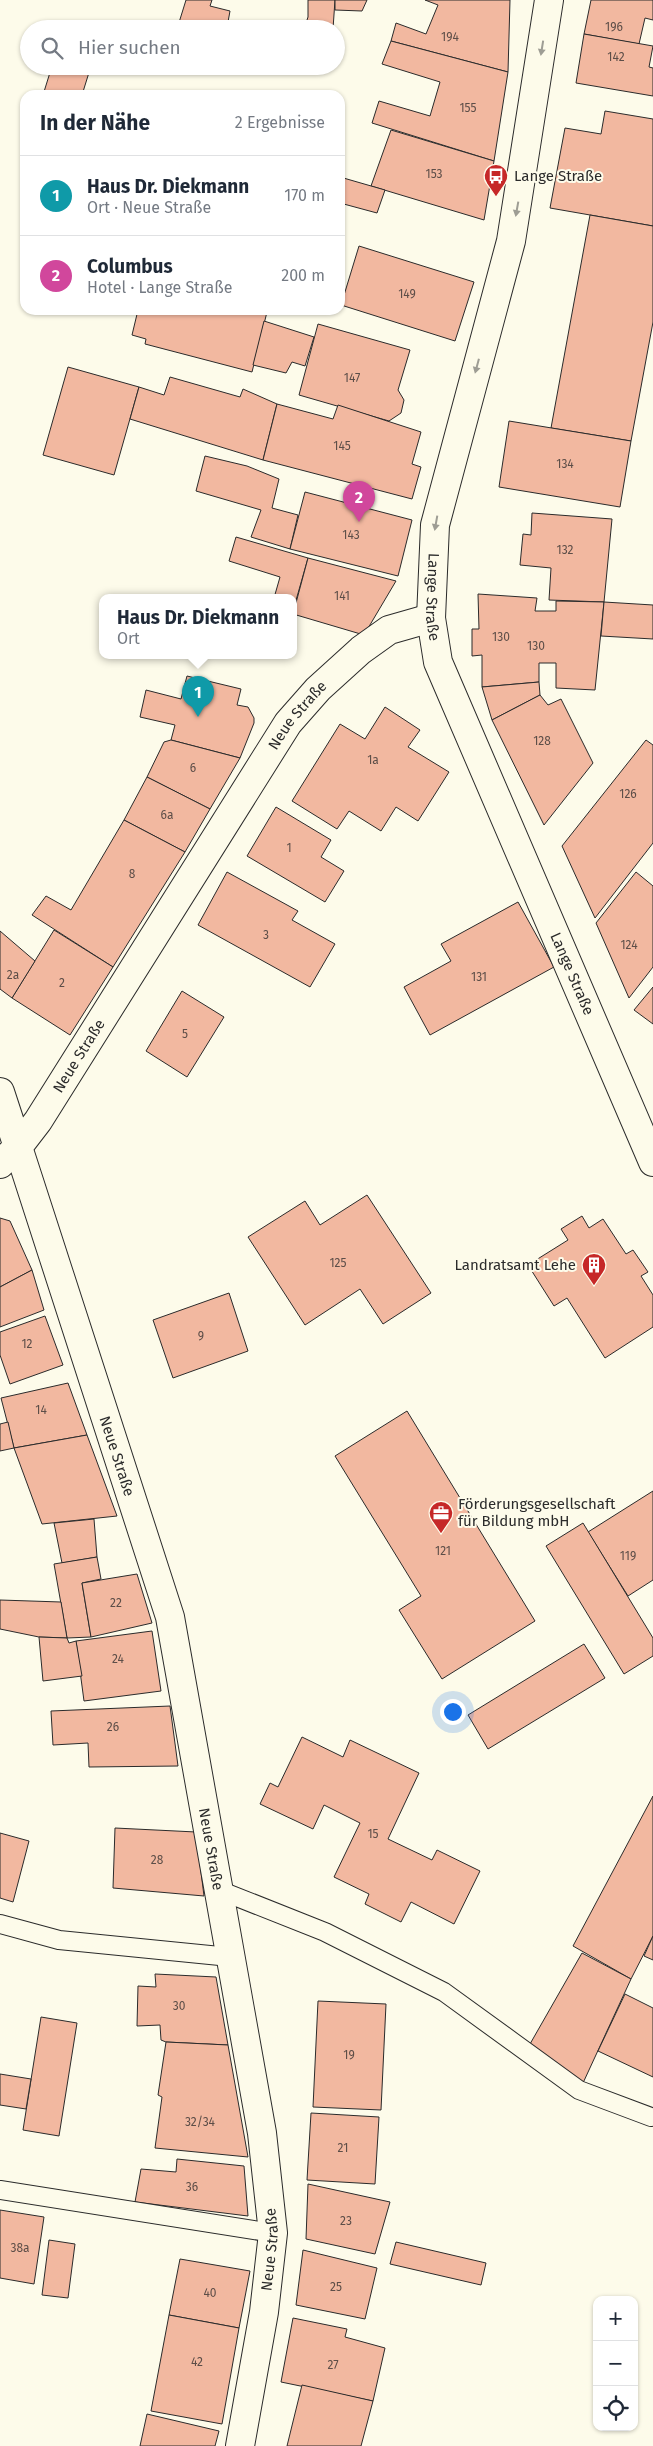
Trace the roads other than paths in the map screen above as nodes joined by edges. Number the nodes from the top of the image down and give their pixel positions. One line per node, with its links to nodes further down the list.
1 (549, 0): 2 (street, Lange Straße, one-way to 2)
2 (430, 618): 4 (street, Neue Straße); 5 (street, Lange Straße)
3 (0, 1092): 4 (street)
4 (9, 1155): 6 (street, Neue Straße)
5 (653, 1162)
6 (218, 1890): 8 (street, Neue Straße); 9 (lane)
7 (0, 1924): 8 (lane)
8 (230, 1957): 11 (street, Neue Straße)
9 (651, 2117)
10 (0, 2190): 11 (lane)
11 (273, 2233): 12 (street, Neue Straße)
12 (240, 2446)

